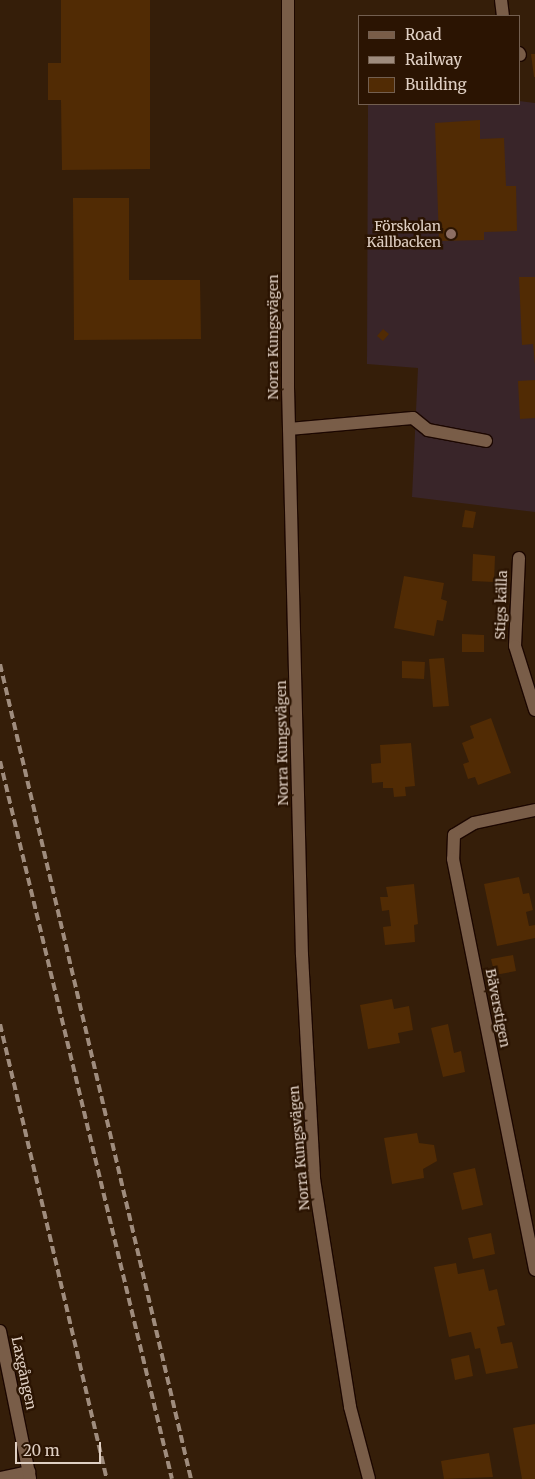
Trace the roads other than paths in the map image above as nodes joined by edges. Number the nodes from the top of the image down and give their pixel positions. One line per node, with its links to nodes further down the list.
1 (288, 0): 4 (street, Norra Kungsvägen)
2 (501, 0): 3 (street)
3 (503, 15)
4 (289, 429): 5 (street); 13 (street, Norra Kungsvägen)
5 (486, 441)
6 (519, 558): 7 (street, Stigs källa)
7 (535, 710)
8 (535, 810): 9 (street, Bäverstigen)
9 (535, 1270)
10 (0, 1331): 11 (street, Laxgången)
11 (30, 1475): 12 (street)
12 (0, 1478)
13 (369, 1479)

